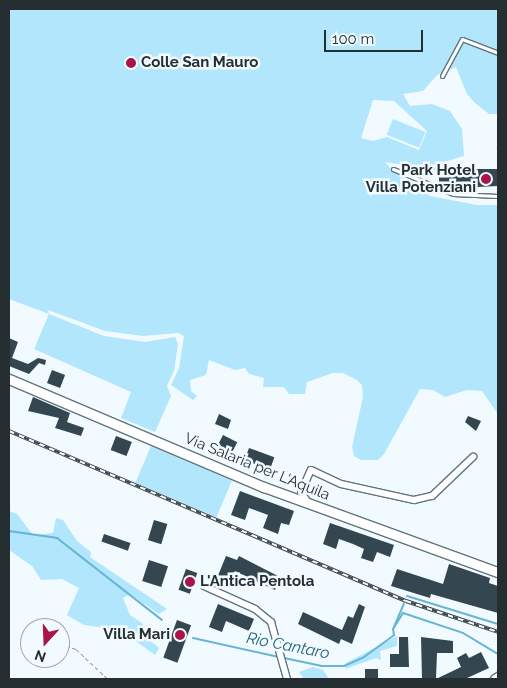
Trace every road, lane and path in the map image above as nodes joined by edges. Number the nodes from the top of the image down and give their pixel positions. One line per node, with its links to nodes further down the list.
1 (498, 53): 2 (lane)
2 (442, 76)
3 (498, 145): 4 (path)
4 (497, 149)
5 (393, 169): 6 (lane)
6 (498, 196)
7 (9, 379): 9 (main road, Via Salaria per L'Aquila)
8 (473, 457): 9 (street)
9 (309, 504): 10 (main road, Via Salaria per L'Aquila)
10 (498, 572)
11 (204, 586): 14 (street)
12 (70, 648): 13 (path)
13 (108, 679)
14 (287, 679)

